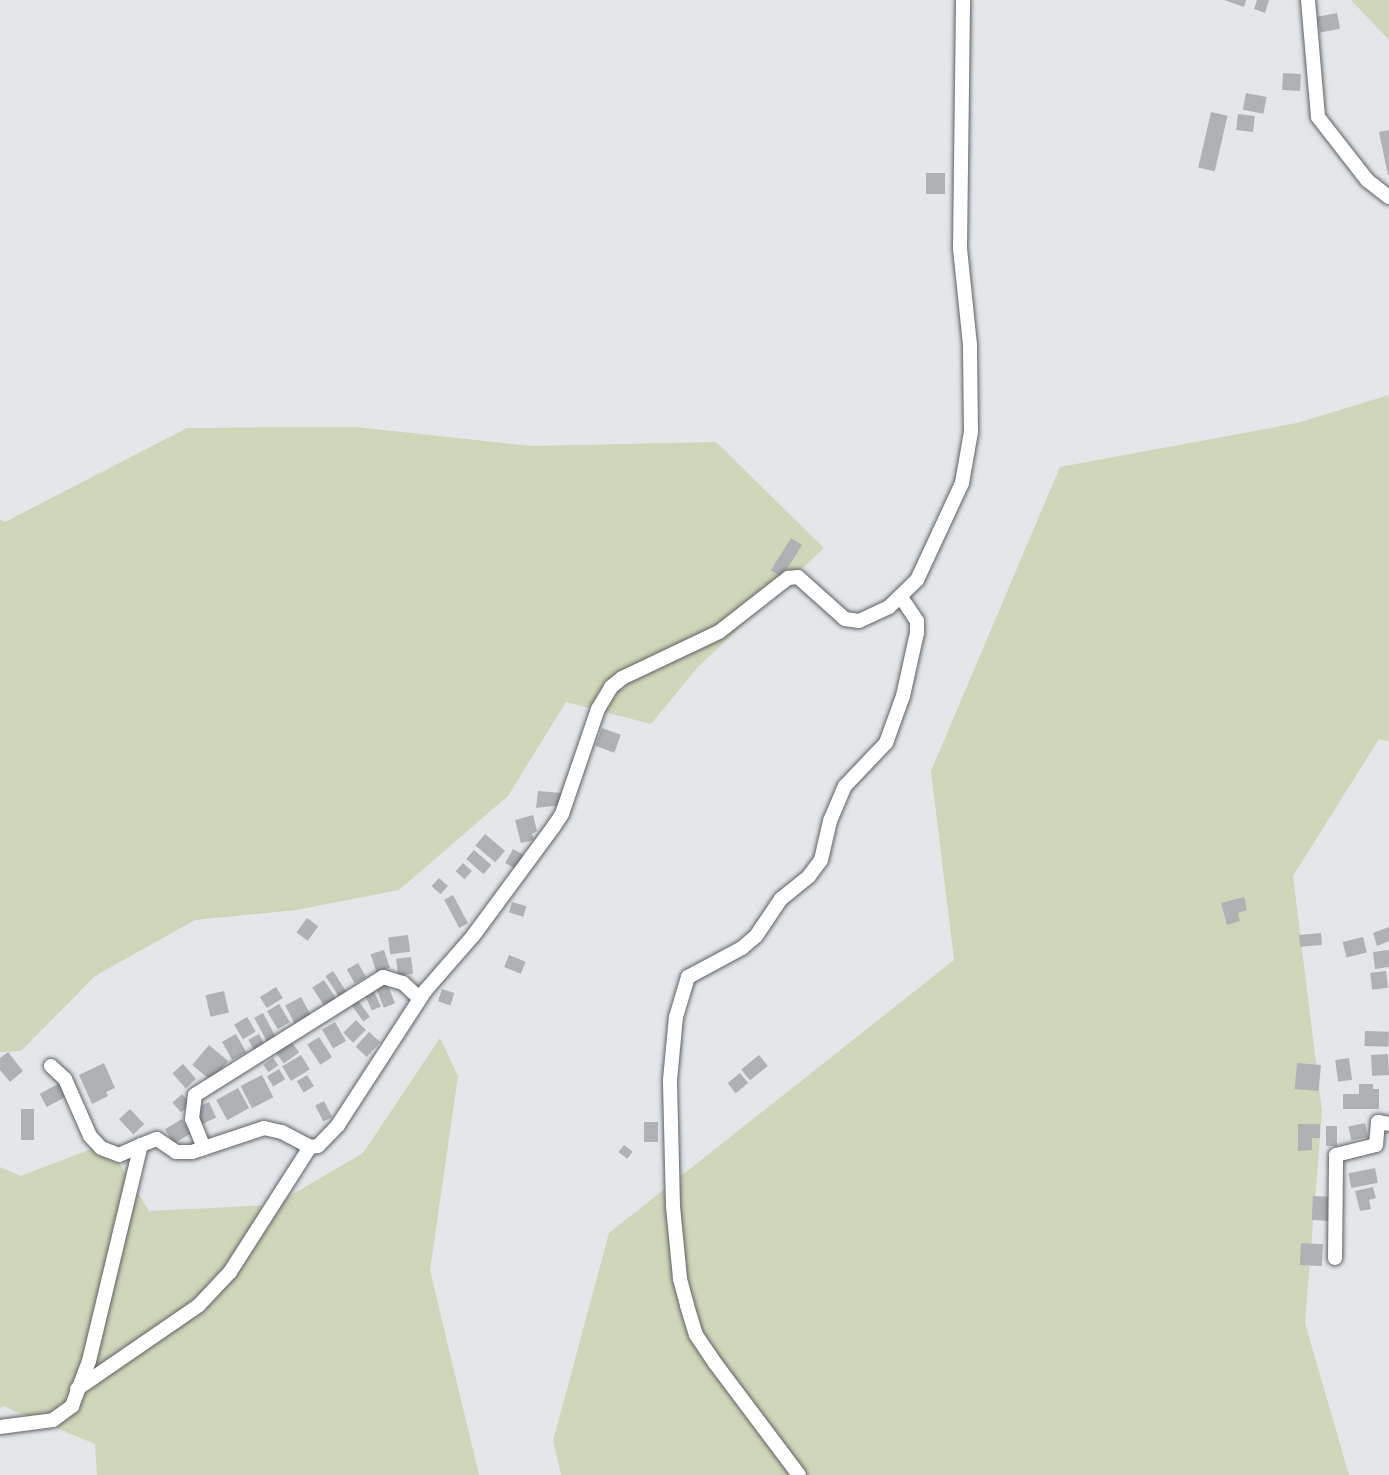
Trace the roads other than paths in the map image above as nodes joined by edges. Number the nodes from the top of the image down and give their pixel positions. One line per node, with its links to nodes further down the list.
1 (963, 0): 4 (street)
2 (1308, 0): 3 (street)
3 (1389, 197)
4 (901, 597): 5 (street); 14 (street)
5 (420, 999): 9 (street); 10 (street)
6 (51, 1066): 8 (street)
7 (1389, 1124): 11 (street)
8 (141, 1145): 10 (street); 12 (street)
9 (310, 1147): 10 (street); 12 (street)
10 (204, 1148)
11 (1335, 1258)
12 (77, 1389): 13 (street)
13 (0, 1427)
14 (799, 1475)

